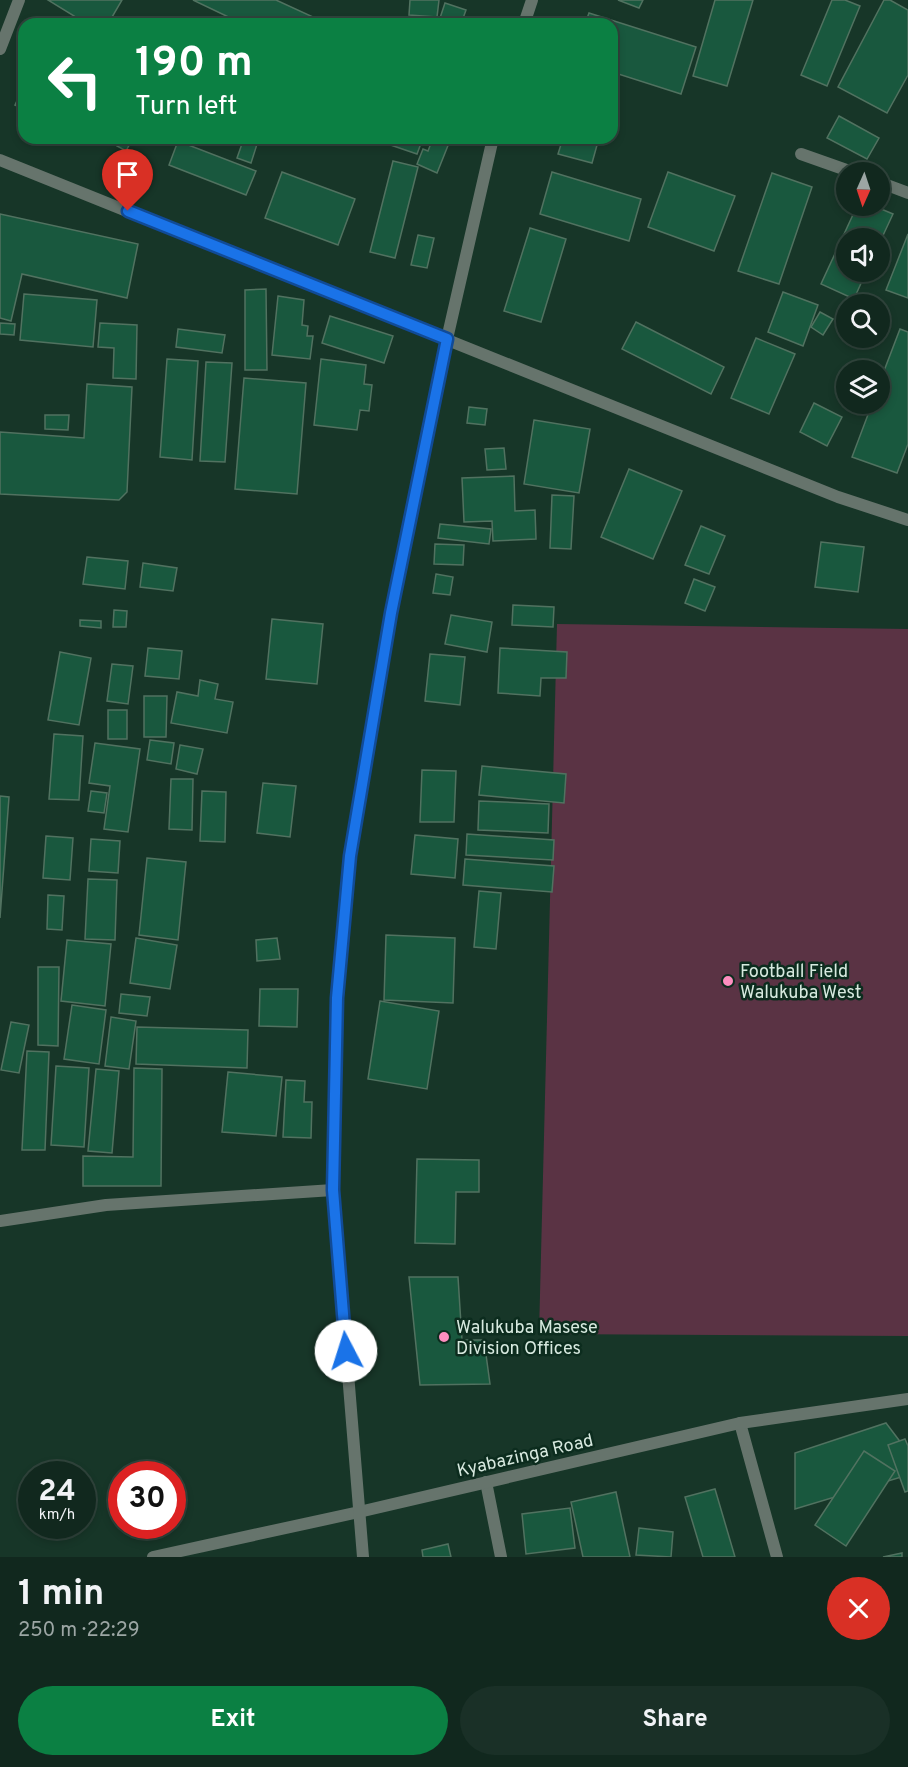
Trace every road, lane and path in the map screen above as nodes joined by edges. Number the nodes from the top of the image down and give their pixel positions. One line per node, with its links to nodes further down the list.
1 (19, 0): 4 (street)
2 (532, 0): 3 (street)
3 (526, 18)
4 (0, 49)
5 (492, 144): 11 (street)
6 (801, 154): 8 (street)
7 (0, 160): 11 (street)
8 (836, 166)
9 (890, 186): 10 (street)
10 (908, 193)
11 (447, 339): 12 (street); 13 (street)
12 (908, 520)
13 (333, 1190): 14 (street); 18 (street)
14 (0, 1221)
15 (908, 1399): 16 (street, Kyabazinga Road)
16 (740, 1423): 17 (street, Kyabazinga Road); 22 (street)
17 (486, 1482): 18 (street, Kyabazinga Road); 21 (street)
18 (359, 1512): 19 (street, Kyabazinga Road); 20 (street)
19 (153, 1557)
20 (363, 1557)
21 (501, 1557)
22 (777, 1557)

